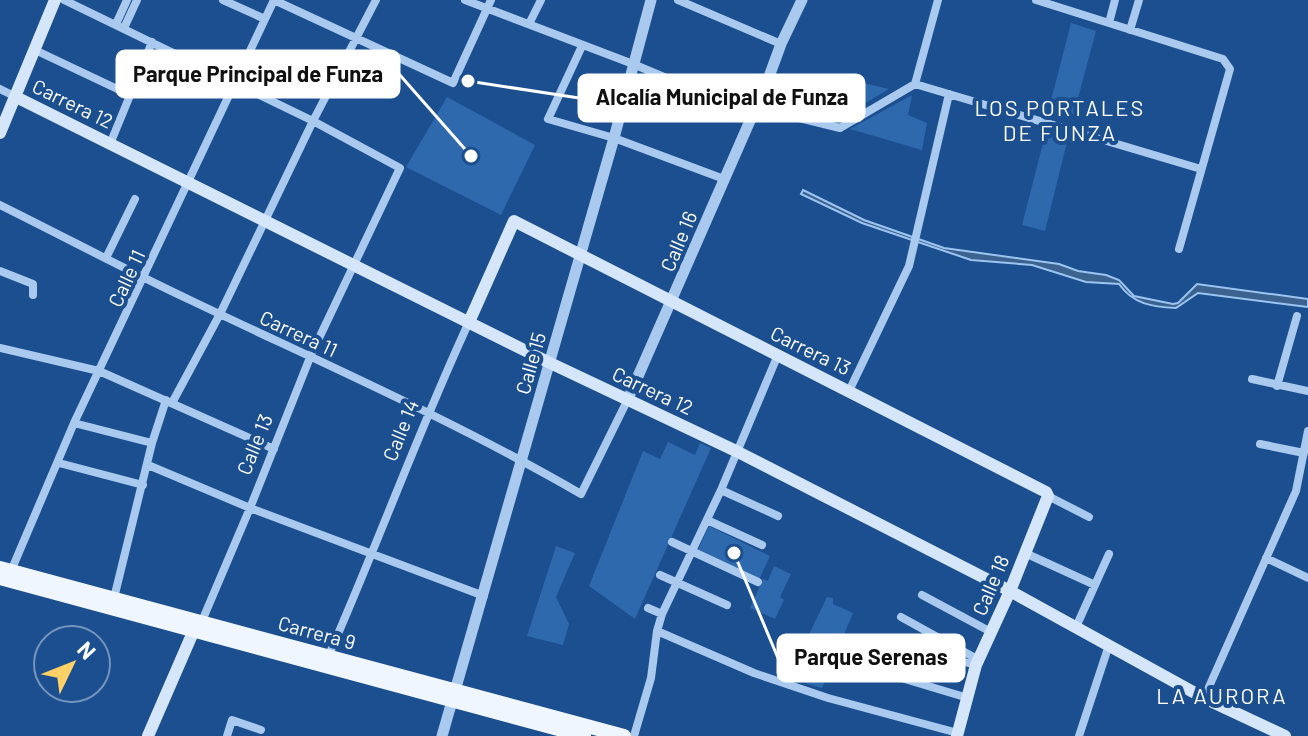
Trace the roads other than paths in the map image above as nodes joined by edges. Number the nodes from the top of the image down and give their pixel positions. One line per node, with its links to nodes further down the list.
1 (55, 0): 28 (main road)
2 (64, 0): 22 (street)
3 (127, 0): 22 (street)
4 (137, 0): 22 (street)
5 (223, 0): 19 (street)
6 (274, 0): 19 (street, Calle 11); 24 (street)
7 (376, 0): 24 (street)
8 (465, 0): 18 (street)
9 (541, 0): 21 (street)
10 (651, 0): 29 (street, Calle 15)
11 (678, 0): 26 (street)
12 (802, 0): 26 (street, Calle 16)
13 (938, 0): 31 (street)
14 (1036, 0): 17 (street)
15 (1115, 0): 20 (street)
16 (1139, 0): 23 (street)
17 (1050, 2): 20 (street)
18 (490, 5): 21 (street); 24 (street)
19 (265, 19): 30 (street, Calle 11)
20 (1109, 23): 23 (street)
21 (529, 24): 27 (street)
22 (120, 26): 25 (street)
23 (1130, 30): 41 (street)
24 (358, 37): 37 (street)
25 (152, 42): 30 (street); 34 (street)
26 (781, 44): 36 (street, Calle 16)
27 (582, 46): 29 (street); 39 (street)
28 (35, 50): 34 (street); 35 (main road)
29 (633, 64): 36 (street); 39 (street, Calle 15)
30 (236, 84): 37 (street); 43 (street, Calle 11)
31 (915, 84): 33 (street); 36 (street)
32 (0, 89): 35 (street, Carrera 12)
33 (949, 94): 41 (street); 66 (street)
34 (130, 95): 40 (street)
35 (16, 97): 38 (main road); 40 (main road, Carrera 12)
36 (752, 111): 42 (street, Calle 16)
37 (313, 121): 46 (street); 51 (street, Calle 13)
38 (0, 133)
39 (614, 138): 42 (street); 49 (street, Calle 15)
40 (110, 144): 43 (main road, Carrera 12)
41 (1201, 169): 48 (street)
42 (724, 179): 55 (street, Calle 16)
43 (187, 183): 46 (main road, Carrera 12); 53 (street, Calle 11)
44 (135, 199): 50 (street)
45 (0, 205): 50 (street, Carrera 11)
46 (266, 219): 51 (main road, Carrera 12); 56 (street)
47 (514, 221): 49 (main road, Carrera 13); 58 (main road, Calle 14)
48 (1179, 249)
49 (581, 255): 55 (main road, Carrera 13); 62 (street, Calle 15)
50 (106, 258): 53 (street, Carrera 11)
51 (355, 265): 58 (main road, Carrera 12); 60 (street, Calle 13)
52 (0, 271): 54 (street)
53 (144, 278): 56 (street, Carrera 11); 63 (street, Calle 11)
54 (33, 295)
55 (671, 301): 61 (main road, Carrera 13); 68 (street, Calle 16)
56 (220, 314): 60 (street, Carrera 11); 69 (street)
57 (1297, 316): 65 (street)
58 (469, 322): 62 (main road, Carrera 12); 70 (street, Calle 14)
59 (0, 348): 63 (street)
60 (311, 355): 70 (street, Carrera 11); 75 (street, Calle 13)
61 (777, 357): 66 (main road, Carrera 13); 76 (street)
62 (548, 362): 68 (main road, Carrera 12); 78 (street, Calle 15)
63 (99, 371): 69 (street); 71 (street, Calle 11)
64 (1252, 379): 65 (street)
65 (1277, 386): 67 (street)
66 (849, 391): 86 (main road, Carrera 13)
67 (1308, 391)
68 (628, 399): 76 (main road, Carrera 12); 85 (street, Calle 16)
69 (169, 401): 73 (street); 75 (street)
70 (428, 411): 78 (street, Carrera 11); 96 (street, Calle 14)
71 (74, 423): 73 (street); 79 (street, Calle 11)
72 (1308, 431): 77 (street)
73 (152, 443): 80 (street)
74 (1260, 444): 77 (street)
75 (274, 449): 87 (street, Calle 13)
76 (736, 451): 82 (street); 104 (main road, Carrera 12)
77 (1304, 453): 84 (street)
78 (521, 459): 85 (street, Carrera 11); 106 (street, Calle 15)
79 (59, 463): 81 (street); 98 (street, Calle 11)
80 (148, 465): 81 (street); 87 (street)
81 (143, 485): 107 (street)
82 (721, 490): 88 (street); 90 (street)
83 (1308, 490): 84 (street)
84 (1296, 491): 97 (street)
85 (581, 494)
86 (1048, 496): 89 (street, Carrera 13); 94 (main road, Calle 18)
87 (250, 508): 96 (street); 112 (street, Calle 13)
88 (778, 516)
89 (1089, 517)
90 (707, 520): 92 (street); 93 (street)
91 (672, 542): 93 (street)
92 (762, 545)
93 (693, 552): 101 (street); 102 (street)
94 (1025, 553): 103 (street); 104 (main road, Calle 18)
95 (1109, 554): 103 (street)
96 (373, 556): 106 (street); 118 (street, Calle 14)
97 (1266, 558): 100 (street); 123 (street)
98 (4, 572): 107 (main road, Carrera 9); 112 (main road, Carrera 9)
99 (660, 575): 101 (street)
100 (1308, 578)
101 (679, 582): 108 (street); 110 (street)
102 (758, 582)
103 (1095, 585): 113 (street)
104 (1010, 591): 113 (main road, Carrera 12); 115 (main road, Calle 18)
105 (922, 595): 115 (street)
106 (484, 596): 121 (street, Calle 15)
107 (114, 598): 112 (main road, Carrera 9)
108 (727, 605)
109 (648, 608): 110 (street)
110 (662, 614): 114 (street)
111 (901, 617): 119 (street)
112 (198, 626): 118 (main road, Carrera 9); 121 (main road, Carrera 9); 126 (main road, Calle 13)
113 (1076, 627): 117 (main road, Carrera 12)
114 (657, 631): 125 (street); 131 (street)
115 (991, 632): 119 (main road, Calle 18)
116 (892, 643): 119 (street)
117 (1109, 645): 123 (main road, Carrera 12); 132 (street)
118 (328, 657): 121 (main road, Carrera 9)
119 (977, 662): 122 (main road, Calle 18)
120 (878, 671): 122 (street)
121 (454, 695): 128 (street, Calle 15); 129 (main road, Carrera 9); 130 (main road, Carrera 9)
122 (968, 698): 125 (main road, Calle 18)
123 (1204, 698): 133 (main road, Carrera 12)
124 (261, 730): 127 (street)
125 (957, 734)
126 (148, 736)
127 (227, 736)
128 (442, 736)
129 (584, 736)
130 (624, 736)
131 (634, 736)
132 (1079, 736)
133 (1285, 736)

